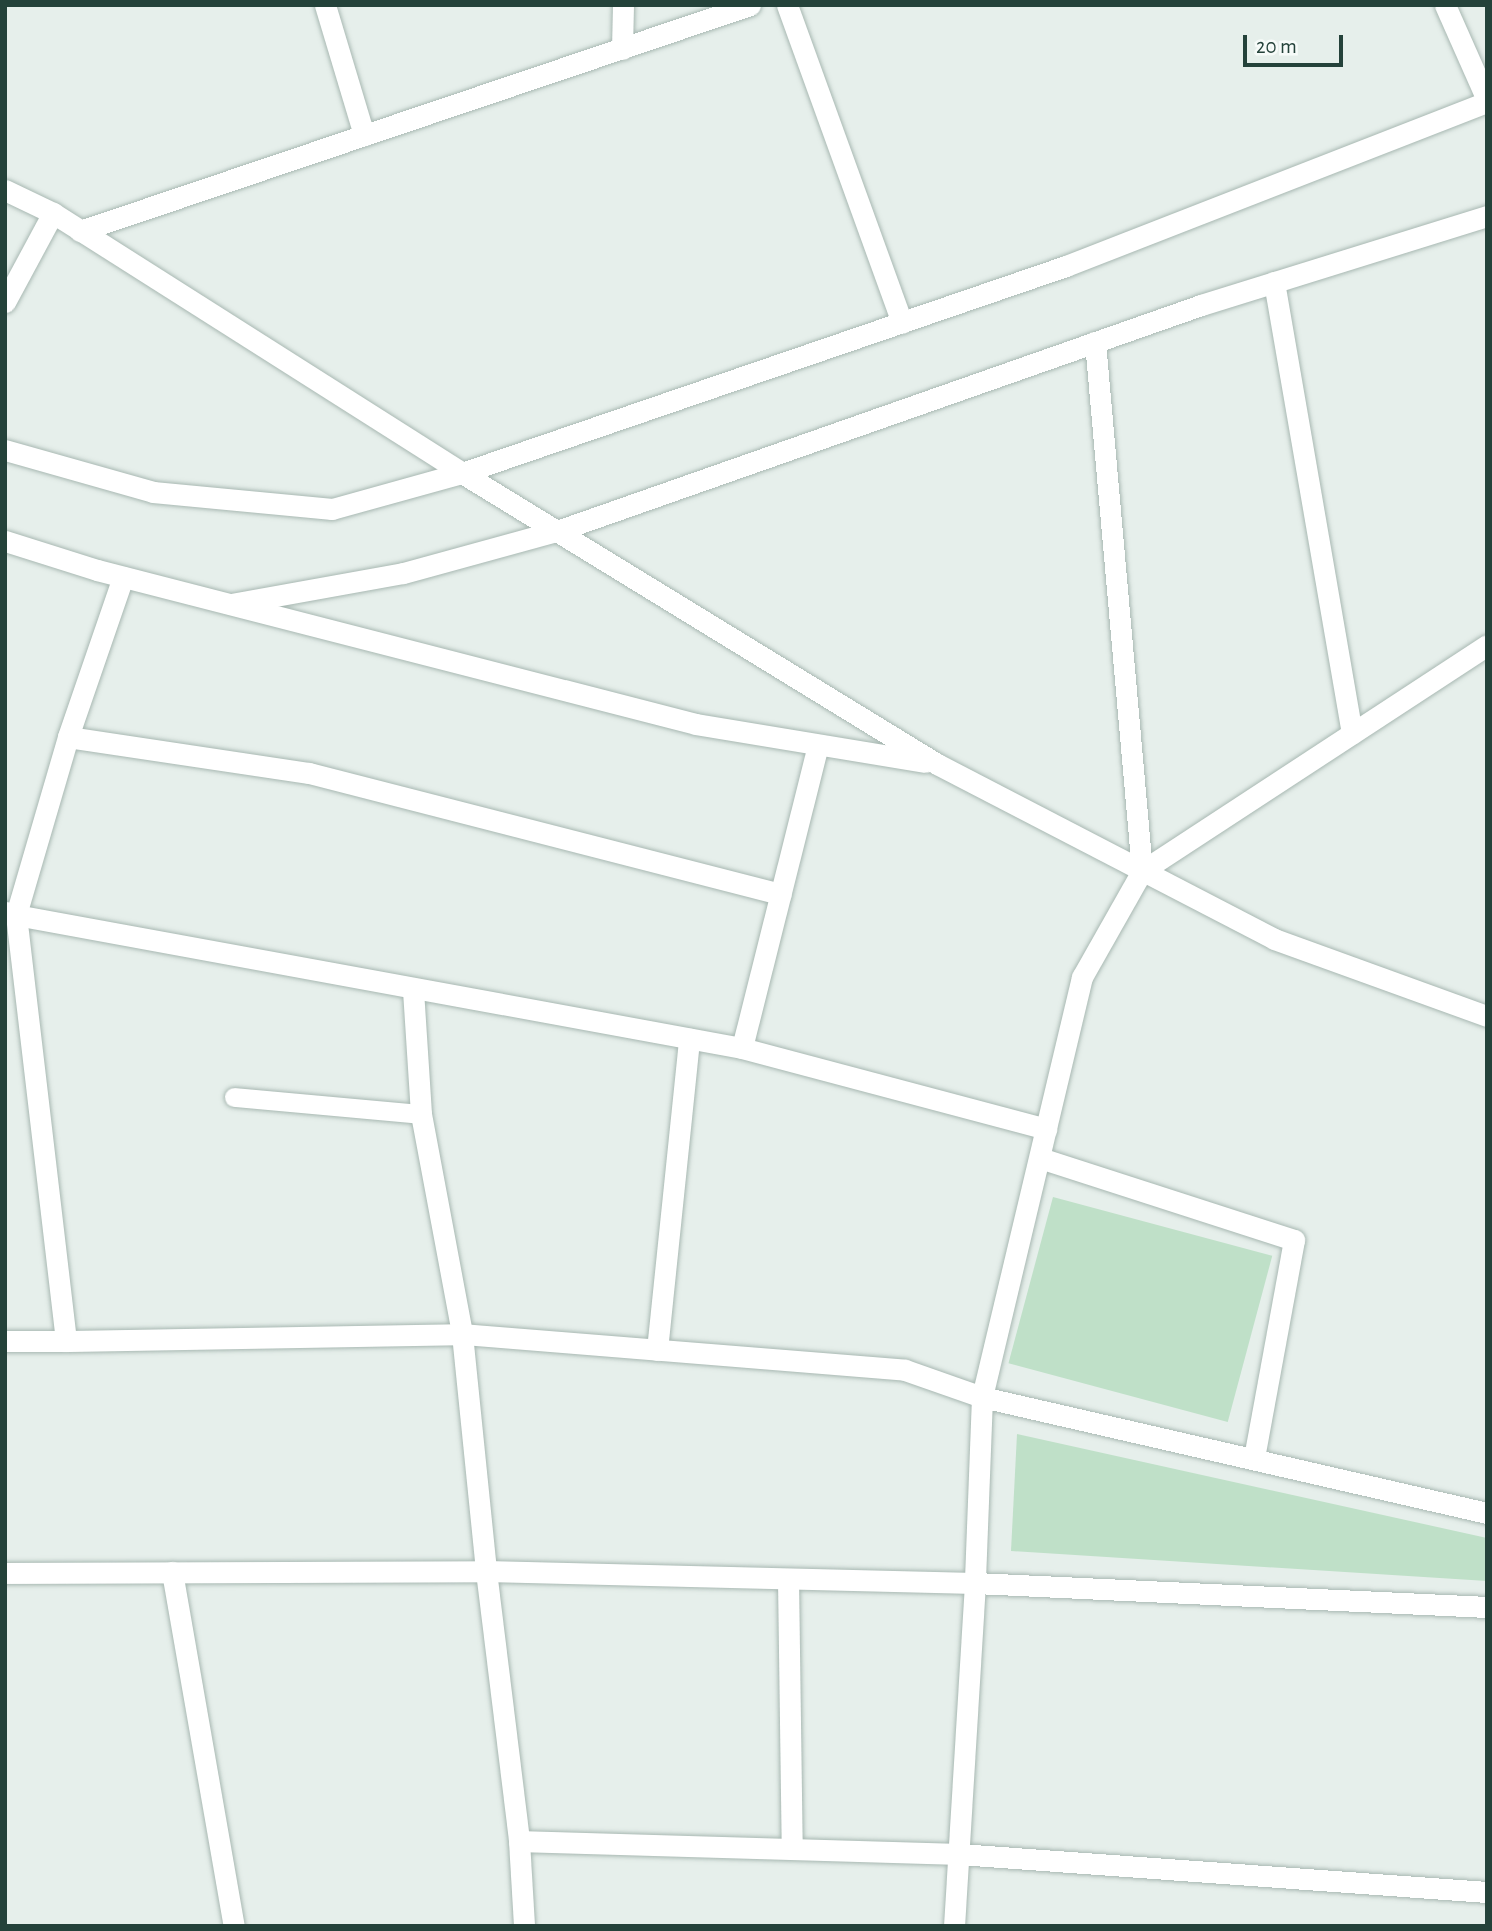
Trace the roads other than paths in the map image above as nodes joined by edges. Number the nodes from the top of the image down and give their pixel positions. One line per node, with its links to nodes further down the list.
1 (325, 5): 8 (street)
2 (623, 5): 6 (street)
3 (750, 5): 6 (street)
4 (787, 5): 15 (street)
5 (1445, 5): 7 (street)
6 (622, 49): 8 (street)
7 (1487, 101): 15 (street)
8 (364, 135): 12 (street)
9 (5, 190): 10 (street)
10 (53, 213): 12 (street); 14 (street)
11 (1487, 216): 13 (street)
12 (80, 231): 18 (street)
13 (1274, 282): 16 (street); 24 (street)
14 (5, 302)
15 (902, 323): 18 (street)
16 (1095, 342): 19 (street); 28 (street)
17 (5, 450): 18 (street)
18 (462, 473): 19 (street)
19 (560, 530): 22 (street); 27 (street)
20 (5, 541): 21 (street)
21 (123, 577): 22 (street); 25 (street)
22 (231, 604): 26 (street)
23 (1487, 645): 24 (street)
24 (1352, 733): 28 (street)
25 (68, 737): 29 (street); 30 (street)
26 (818, 744): 27 (street); 29 (street)
27 (937, 765): 28 (street)
28 (1142, 871): 32 (street); 37 (street)
29 (781, 894): 34 (street)
30 (10, 914): 31 (street); 41 (street)
31 (413, 990): 33 (street); 36 (street)
32 (1487, 1016)
33 (689, 1039): 34 (street); 42 (street)
34 (742, 1048): 37 (street)
35 (234, 1097): 36 (lane)
36 (422, 1114): 39 (street)
37 (1046, 1129): 38 (street)
38 (1040, 1158): 43 (street); 44 (street)
39 (462, 1334): 41 (street); 42 (street); 46 (street)
40 (5, 1341): 41 (street)
41 (66, 1341)
42 (657, 1350): 43 (street)
43 (982, 1397): 44 (street); 50 (street)
44 (1254, 1458): 45 (street)
45 (1487, 1513)
46 (486, 1571): 47 (street); 49 (street); 52 (street)
47 (172, 1572): 48 (street); 56 (street)
48 (5, 1573)
49 (788, 1578): 50 (street); 53 (street)
50 (975, 1583): 51 (street); 54 (street)
51 (1487, 1607)
52 (519, 1841): 53 (street); 57 (street)
53 (792, 1849): 54 (street)
54 (959, 1854): 55 (street); 58 (street)
55 (1487, 1892)
56 (234, 1926)
57 (524, 1926)
58 (954, 1926)

